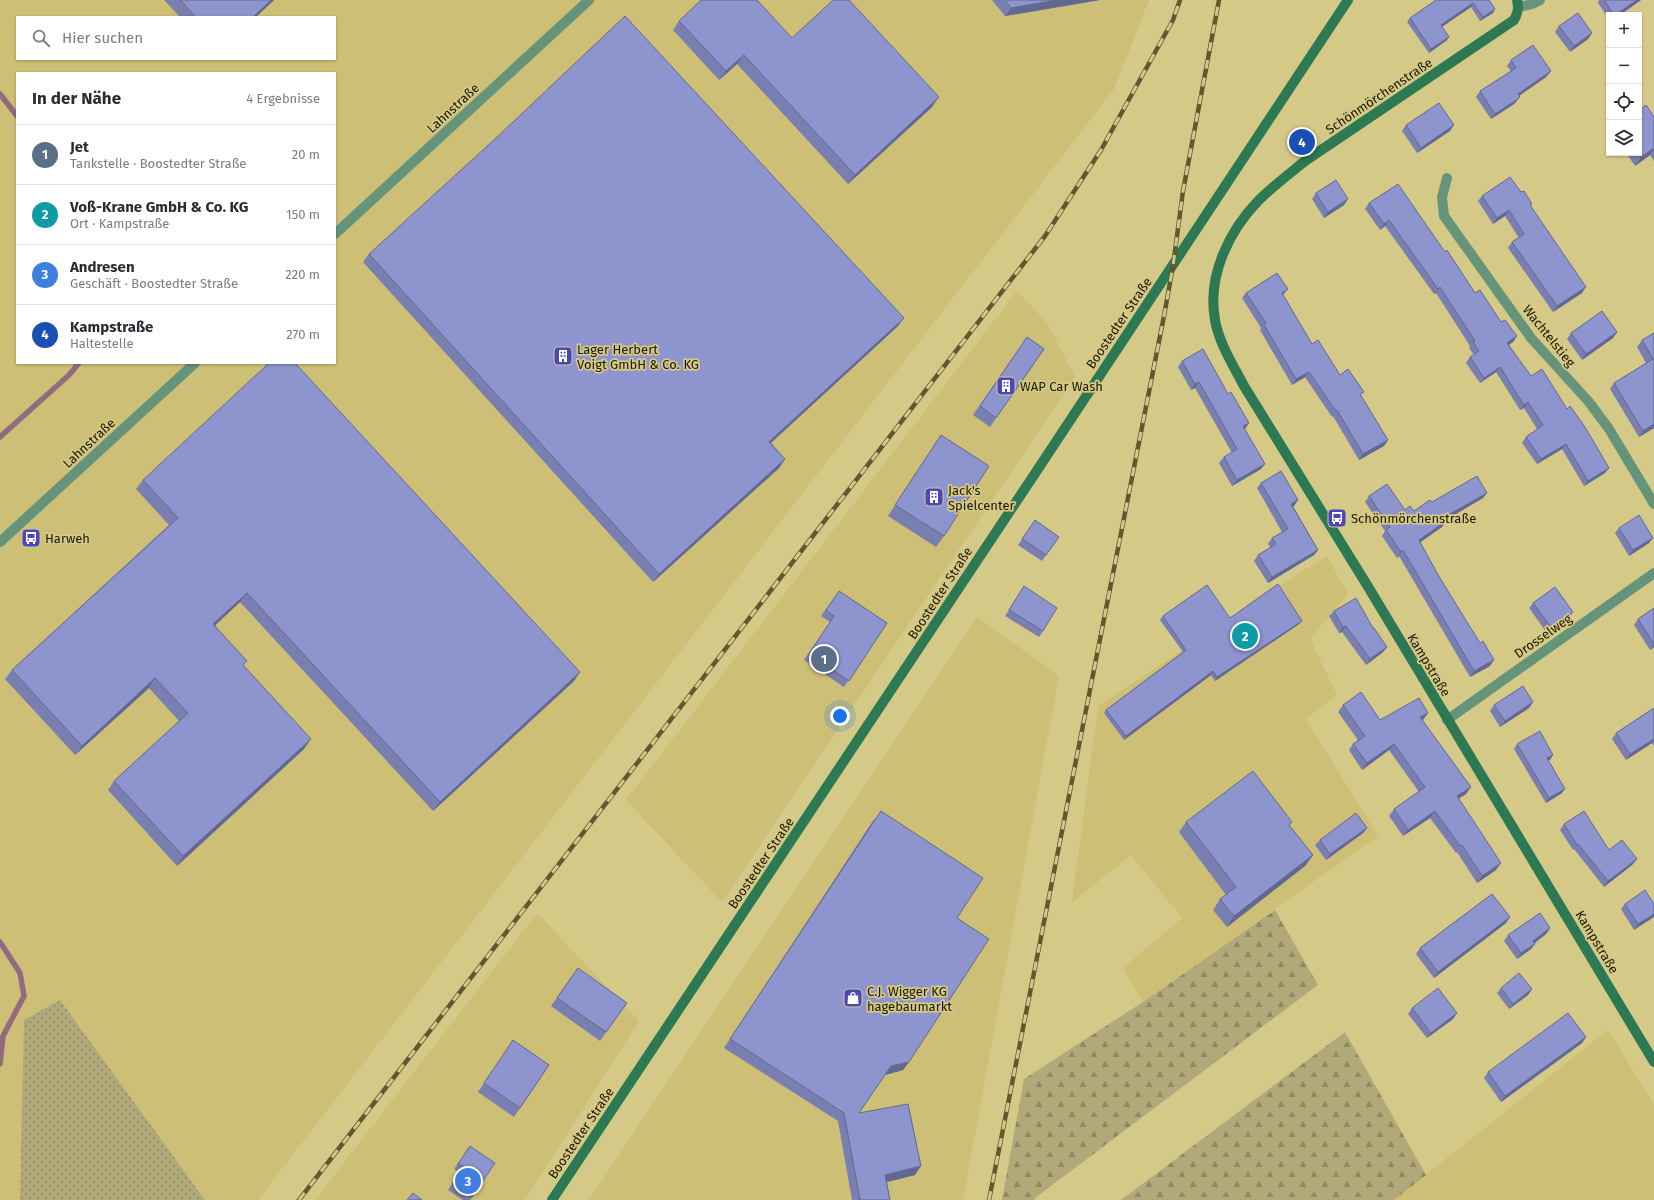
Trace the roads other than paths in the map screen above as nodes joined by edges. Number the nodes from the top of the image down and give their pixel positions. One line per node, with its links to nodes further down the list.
1 (589, 0): 6 (street, Lahnstraße)
2 (1348, 0): 14 (street, Boostedter Straße)
3 (1540, 0): 4 (street, Schönmörchenstraße)
4 (1518, 3): 7 (street, Schönmörchenstraße)
5 (1447, 178): 9 (street, Wachtelstieg)
6 (336, 233)
7 (1218, 271): 12 (street, Kampstraße)
8 (194, 364): 10 (street, Lahnstraße)
9 (1654, 504)
10 (0, 542)
11 (1654, 573): 12 (street, Drosselweg)
12 (1447, 720): 13 (street, Kampstraße)
13 (1654, 1062)
14 (552, 1200)

